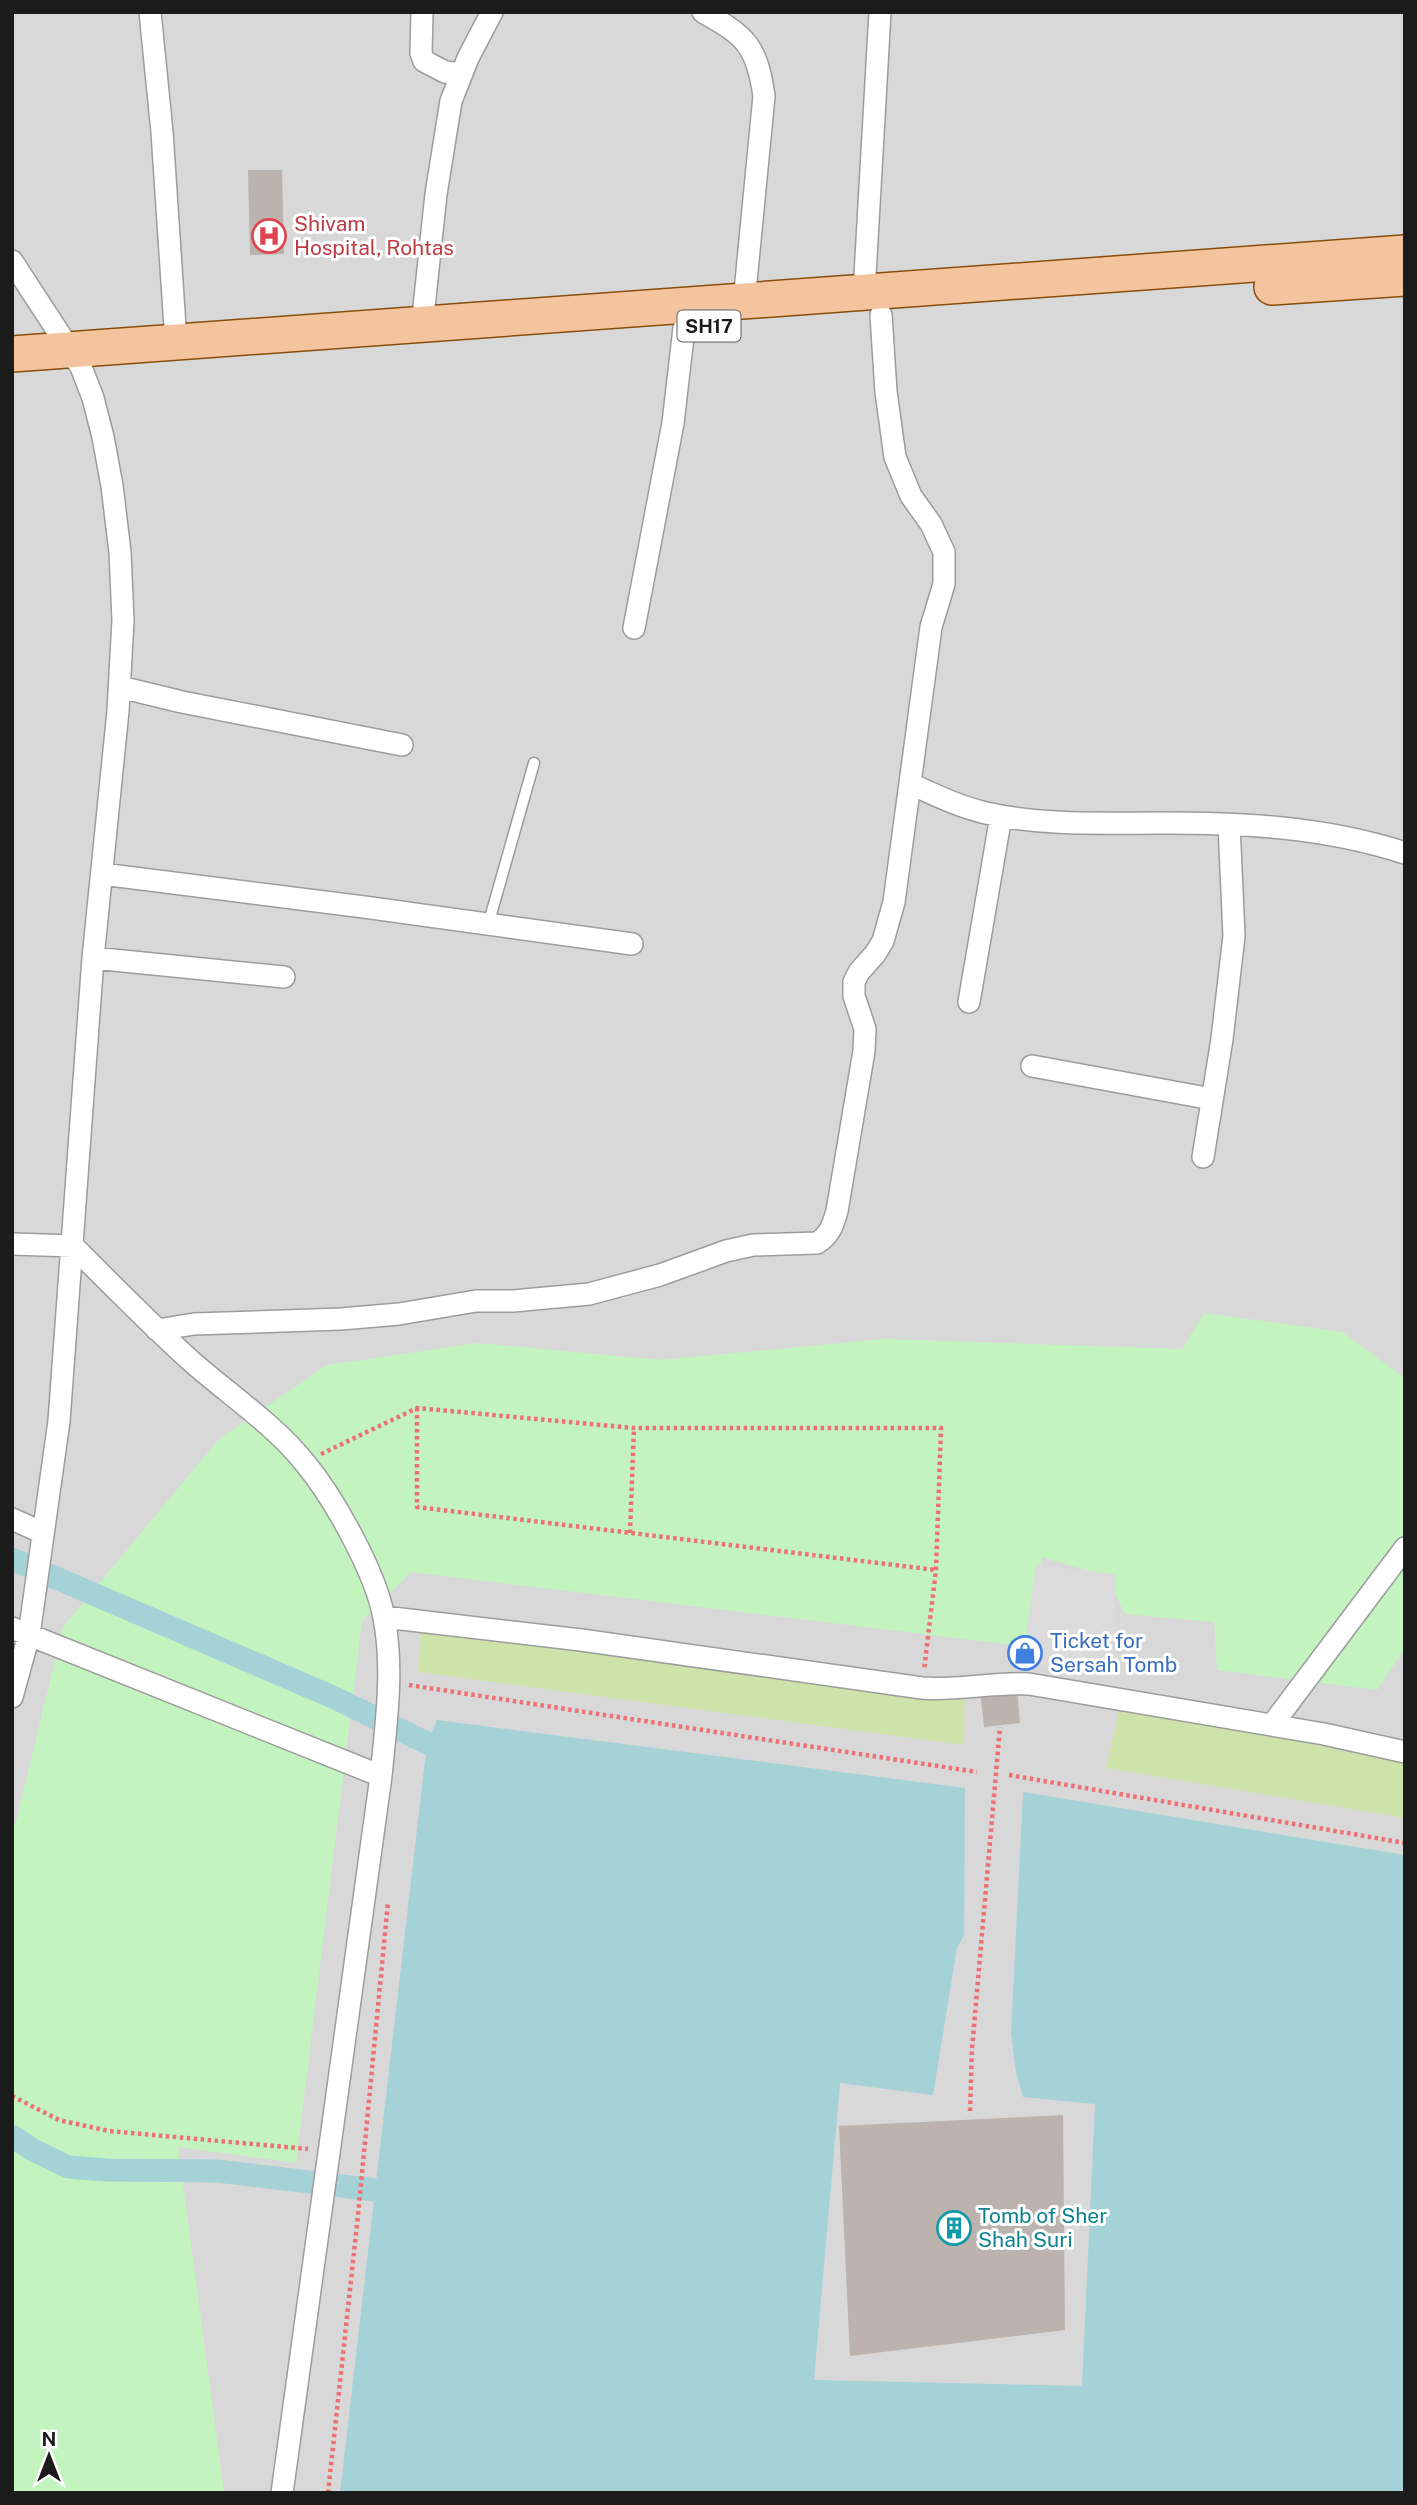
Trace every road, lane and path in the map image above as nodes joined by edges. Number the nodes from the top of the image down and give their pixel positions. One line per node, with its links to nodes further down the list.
1 (150, 12): 14 (street)
2 (422, 12): 6 (street)
3 (492, 12): 6 (street)
4 (702, 12): 10 (street)
5 (880, 12): 11 (street)
6 (461, 74): 12 (street)
7 (1405, 253): 11 (main road, SH17)
8 (12, 261): 16 (street)
9 (1405, 278): 11 (main road, SH17)
10 (744, 302): 11 (main road, SH17); 12 (main road, SH17)
11 (872, 304): 13 (main road, SH17); 22 (street)
12 (422, 326): 14 (main road, SH17)
13 (684, 328): 16 (main road, SH17); 18 (street)
14 (176, 342): 16 (main road, SH17)
15 (12, 355): 16 (main road, SH17)
16 (76, 359): 17 (main road, SH17); 19 (street)
17 (12, 370)
18 (634, 628)
19 (120, 687): 20 (street); 26 (street)
20 (402, 745)
21 (534, 763): 27 (lane)
22 (911, 784): 23 (street); 37 (street)
23 (1001, 816): 24 (street); 31 (street)
24 (1229, 824): 25 (street); 33 (street)
25 (1405, 853)
26 (102, 874): 27 (street); 29 (street)
27 (488, 925): 28 (street)
28 (632, 944)
29 (93, 958): 30 (street); 36 (street)
30 (284, 977)
31 (969, 1002)
32 (1032, 1066): 33 (street)
33 (1212, 1099): 34 (street)
34 (1203, 1157)
35 (12, 1244): 36 (street)
36 (73, 1246): 37 (street); 43 (street)
37 (157, 1330): 40 (street)
38 (417, 1408): 39 (path); 40 (path); 42 (path)
39 (634, 1428): 42 (path); 45 (path)
40 (305, 1462): 46 (street)
41 (12, 1519): 43 (street)
42 (630, 1533): 45 (path)
43 (43, 1538): 47 (street)
44 (1405, 1548): 51 (street)
45 (936, 1570): 48 (path)
46 (384, 1617): 48 (street); 50 (street)
47 (21, 1632): 49 (street); 54 (street)
48 (922, 1688): 51 (street)
49 (12, 1697)
50 (398, 1699): 54 (street); 55 (path)
51 (1272, 1725): 53 (street)
52 (1000, 1727): 60 (path)
53 (1405, 1752)
54 (382, 1765): 61 (street)
55 (977, 1772)
56 (1009, 1775): 57 (path)
57 (1405, 1843)
58 (388, 1897): 63 (path)
59 (12, 2096): 61 (path)
60 (970, 2111)
61 (330, 2150): 62 (street)
62 (282, 2493)
63 (328, 2493)

